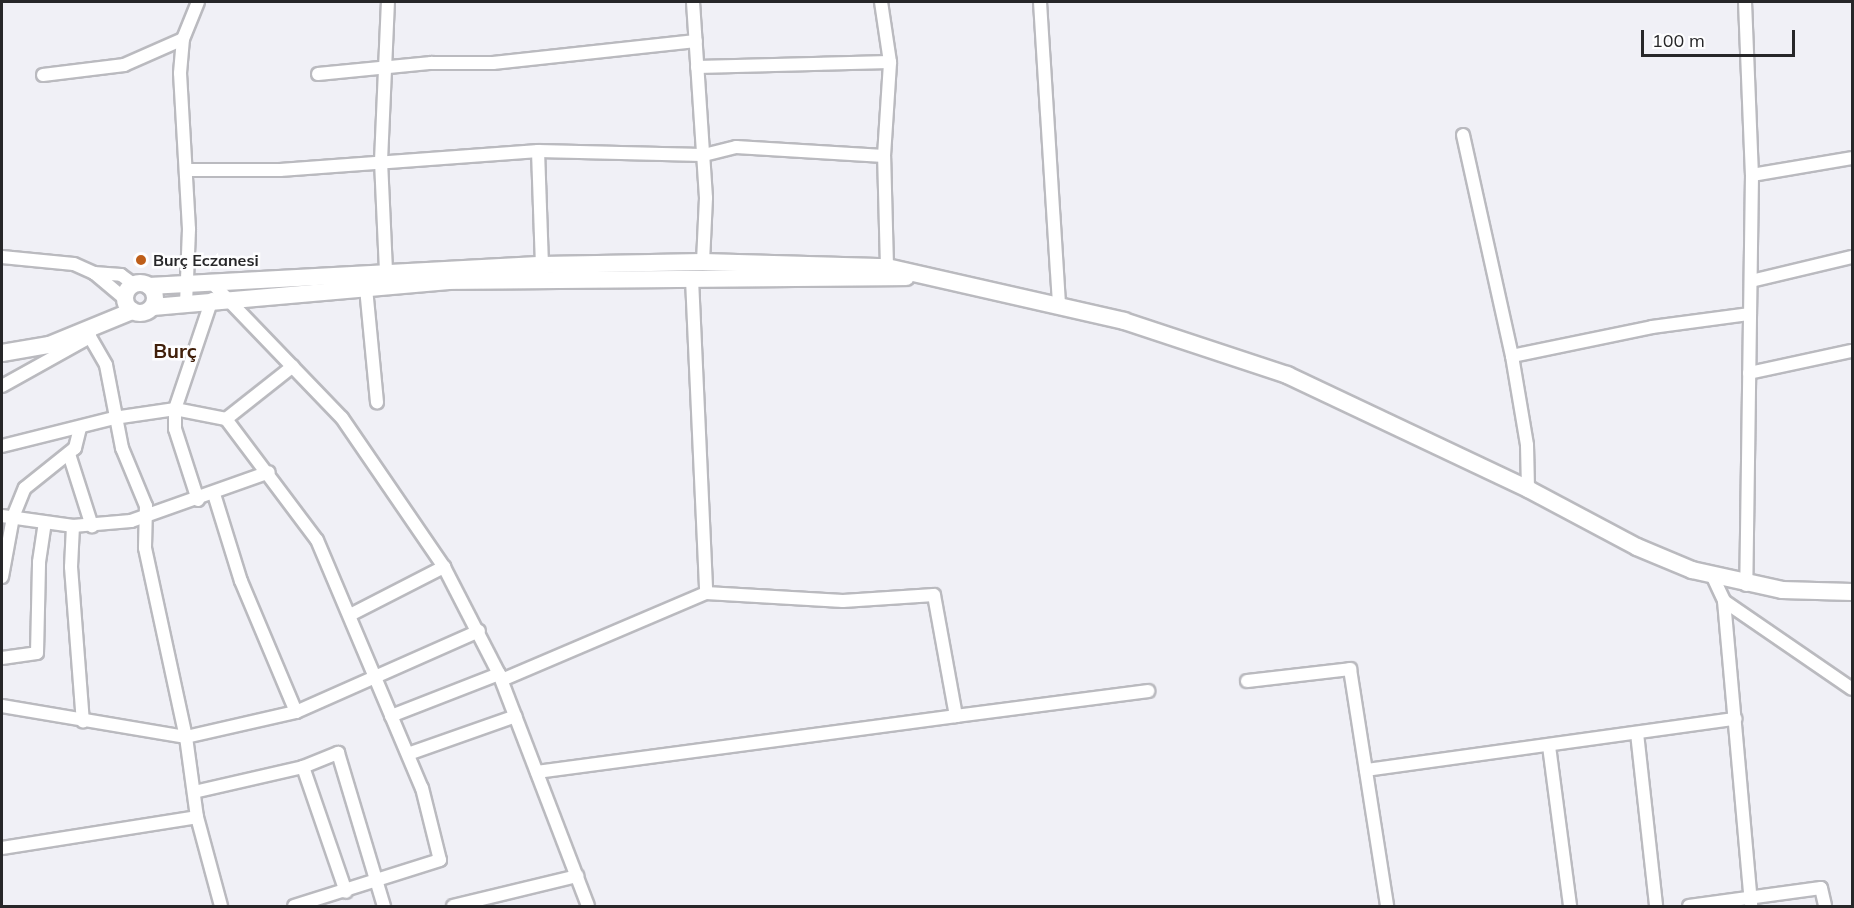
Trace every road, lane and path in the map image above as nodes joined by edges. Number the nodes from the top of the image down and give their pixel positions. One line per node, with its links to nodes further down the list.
1 (198, 2): 7 (street)
2 (388, 2): 11 (street)
3 (693, 2): 8 (street)
4 (881, 2): 9 (street)
5 (1040, 2): 37 (street)
6 (1746, 2): 21 (street)
7 (183, 39): 13 (street); 20 (street)
8 (696, 41): 10 (street); 11 (street)
9 (890, 62): 10 (street); 17 (street)
10 (697, 67): 16 (street)
11 (386, 68): 12 (street); 19 (street)
12 (318, 74)
13 (44, 75)
14 (1463, 135): 44 (street)
15 (538, 151): 16 (street); 19 (street); 25 (street)
16 (704, 155): 17 (street); 24 (street)
17 (884, 156): 26 (street)
18 (1852, 158): 21 (street)
19 (381, 161): 20 (street); 27 (street)
20 (187, 170): 32 (street)
21 (1752, 175): 31 (street)
22 (2, 257): 28 (street)
23 (1852, 257): 31 (street)
24 (703, 262): 26 (main road); 29 (main road)
25 (542, 265): 27 (main road); 29 (main road)
26 (887, 267): 30 (main road)
27 (386, 271): 35 (main road)
28 (94, 273): 33 (street); 38 (street)
29 (681, 273): 30 (main road); 34 (main road); 69 (street)
30 (918, 276): 37 (main road)
31 (1751, 280): 40 (street)
32 (186, 284): 33 (main road); 35 (main road); 36 (street)
33 (142, 285): 38 (main road); 39 (main road)
34 (366, 288): 35 (main road); 48 (street)
35 (217, 294): 36 (main road); 45 (street); 49 (street)
36 (186, 303): 39 (main road)
37 (1059, 304): 56 (main road)
38 (128, 305): 39 (main road); 41 (main road)
39 (153, 307)
40 (1750, 314): 44 (street); 46 (street)
41 (90, 333): 43 (main road); 47 (street); 50 (street)
42 (1852, 351): 46 (street)
43 (2, 354)
44 (1512, 356): 56 (street)
45 (292, 366): 51 (street); 64 (street)
46 (1749, 373): 67 (street)
47 (2, 386)
48 (377, 402)
49 (175, 410): 50 (street); 51 (street); 58 (street)
50 (114, 418): 52 (street); 60 (street)
51 (226, 419): 55 (street)
52 (80, 428): 53 (street); 54 (street)
53 (2, 446)
54 (69, 454): 59 (street); 63 (street)
55 (269, 472): 57 (street); 71 (street)
56 (1528, 489): 66 (main road)
57 (214, 494): 58 (street); 80 (street)
58 (198, 500): 60 (street)
59 (7, 517): 61 (street); 65 (street)
60 (145, 518): 63 (street); 87 (street)
61 (45, 522): 62 (street); 73 (street)
62 (73, 526): 63 (street); 85 (street)
63 (92, 526)
64 (444, 567): 71 (street); 72 (street)
65 (2, 574)
66 (1713, 577): 67 (main road); 70 (street)
67 (1746, 585): 68 (main road)
68 (1852, 592)
69 (706, 593): 75 (street); 83 (street)
70 (1724, 601): 77 (street); 84 (street)
71 (350, 615): 74 (street)
72 (479, 631): 74 (street); 75 (street)
73 (2, 658)
74 (374, 676): 80 (street); 81 (street)
75 (500, 677): 81 (street); 82 (street)
76 (1246, 681): 91 (street)
77 (1852, 689)
78 (1148, 691): 83 (street)
79 (2, 705): 85 (street)
80 (296, 712): 87 (street)
81 (391, 716): 89 (street)
82 (516, 716): 89 (street); 92 (street)
83 (956, 716): 92 (street)
84 (1735, 719): 86 (street); 99 (street)
85 (83, 722): 87 (street)
86 (1637, 733): 88 (street); 107 (street)
87 (186, 737): 93 (street)
88 (1549, 746): 91 (street); 106 (street)
89 (408, 754): 97 (street)
90 (303, 767): 93 (street); 97 (street); 98 (street)
91 (1366, 770): 105 (street)
92 (537, 772): 96 (street)
93 (195, 792): 94 (street)
94 (197, 817): 95 (street); 100 (street)
95 (2, 848)
96 (577, 876): 103 (street); 104 (street)
97 (378, 882): 98 (street); 102 (street)
98 (346, 892): 101 (street)
99 (1751, 902): 108 (street); 109 (street)
100 (221, 906)
101 (294, 906)
102 (384, 906)
103 (453, 906)
104 (588, 906)
105 (1387, 906)
106 (1570, 906)
107 (1656, 906)
108 (1689, 906)
109 (1825, 906)

